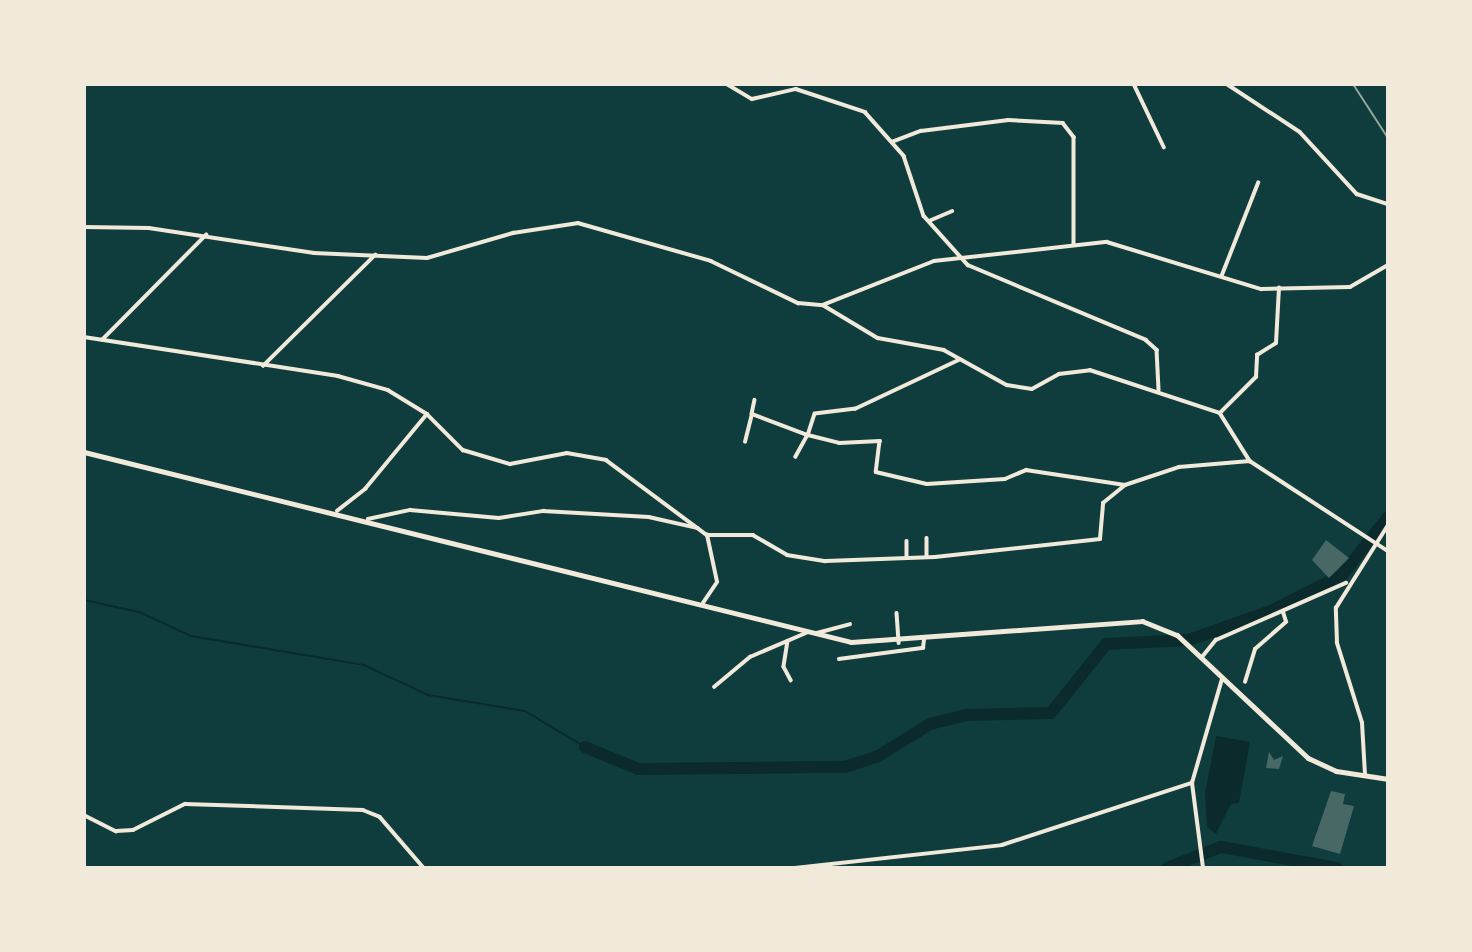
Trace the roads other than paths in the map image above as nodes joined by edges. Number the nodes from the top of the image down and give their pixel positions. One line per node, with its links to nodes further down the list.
1 (727, 84): 4 (street)
2 (1134, 84): 5 (street)
3 (1227, 84): 7 (street)
4 (892, 142): 9 (street); 12 (street)
5 (1164, 146)
6 (1258, 183): 17 (street)
7 (1388, 204)
8 (952, 211): 9 (street)
9 (929, 221): 14 (street)
10 (84, 227): 11 (street)
11 (206, 235): 13 (street); 21 (street)
12 (1074, 245): 14 (street); 17 (street)
13 (375, 255): 19 (street); 23 (street)
14 (960, 258): 19 (street); 24 (street)
15 (1386, 266): 16 (street); 18 (street)
16 (1388, 273)
17 (1222, 275): 18 (street)
18 (1279, 288): 26 (street)
19 (823, 304): 22 (street)
20 (84, 337): 21 (street)
21 (102, 340): 23 (street)
22 (960, 360): 24 (street); 29 (street)
23 (264, 366): 27 (street)
24 (1159, 390): 26 (street)
25 (755, 400): 28 (street)
26 (1220, 413): 33 (street)
27 (427, 414): 35 (street); 38 (street)
28 (752, 414): 29 (street); 30 (street)
29 (808, 435): 32 (street); 34 (street)
30 (745, 442)
31 (84, 452): 35 (main road)
32 (796, 457)
33 (1250, 461): 34 (street); 42 (street)
34 (1125, 485): 44 (street)
35 (337, 511): 36 (main road)
36 (368, 519): 38 (street); 47 (main road)
37 (1388, 525): 42 (street)
38 (700, 529): 39 (street)
39 (708, 535): 45 (street); 47 (street)
40 (927, 538): 44 (street)
41 (907, 541): 45 (street)
42 (1379, 544): 43 (street); 46 (street)
43 (1388, 551)
44 (927, 557): 45 (street)
45 (907, 558)
46 (1346, 583): 48 (street); 61 (street)
47 (703, 603): 51 (main road)
48 (1283, 612): 55 (street); 59 (street)
49 (897, 613): 54 (street)
50 (850, 624): 51 (street)
51 (811, 633): 52 (street); 54 (main road)
52 (788, 640): 58 (street); 60 (street)
53 (924, 640): 54 (main road); 55 (main road); 56 (street)
54 (899, 643)
55 (1202, 657): 57 (main road)
56 (839, 659)
57 (1222, 678): 61 (main road); 63 (street)
58 (791, 680)
59 (1245, 682)
60 (714, 687)
61 (1366, 778): 62 (main road)
62 (1388, 779)
63 (1192, 783): 66 (street); 67 (street)
64 (84, 815): 65 (street)
65 (424, 868)
66 (795, 868)
67 (1203, 868)

